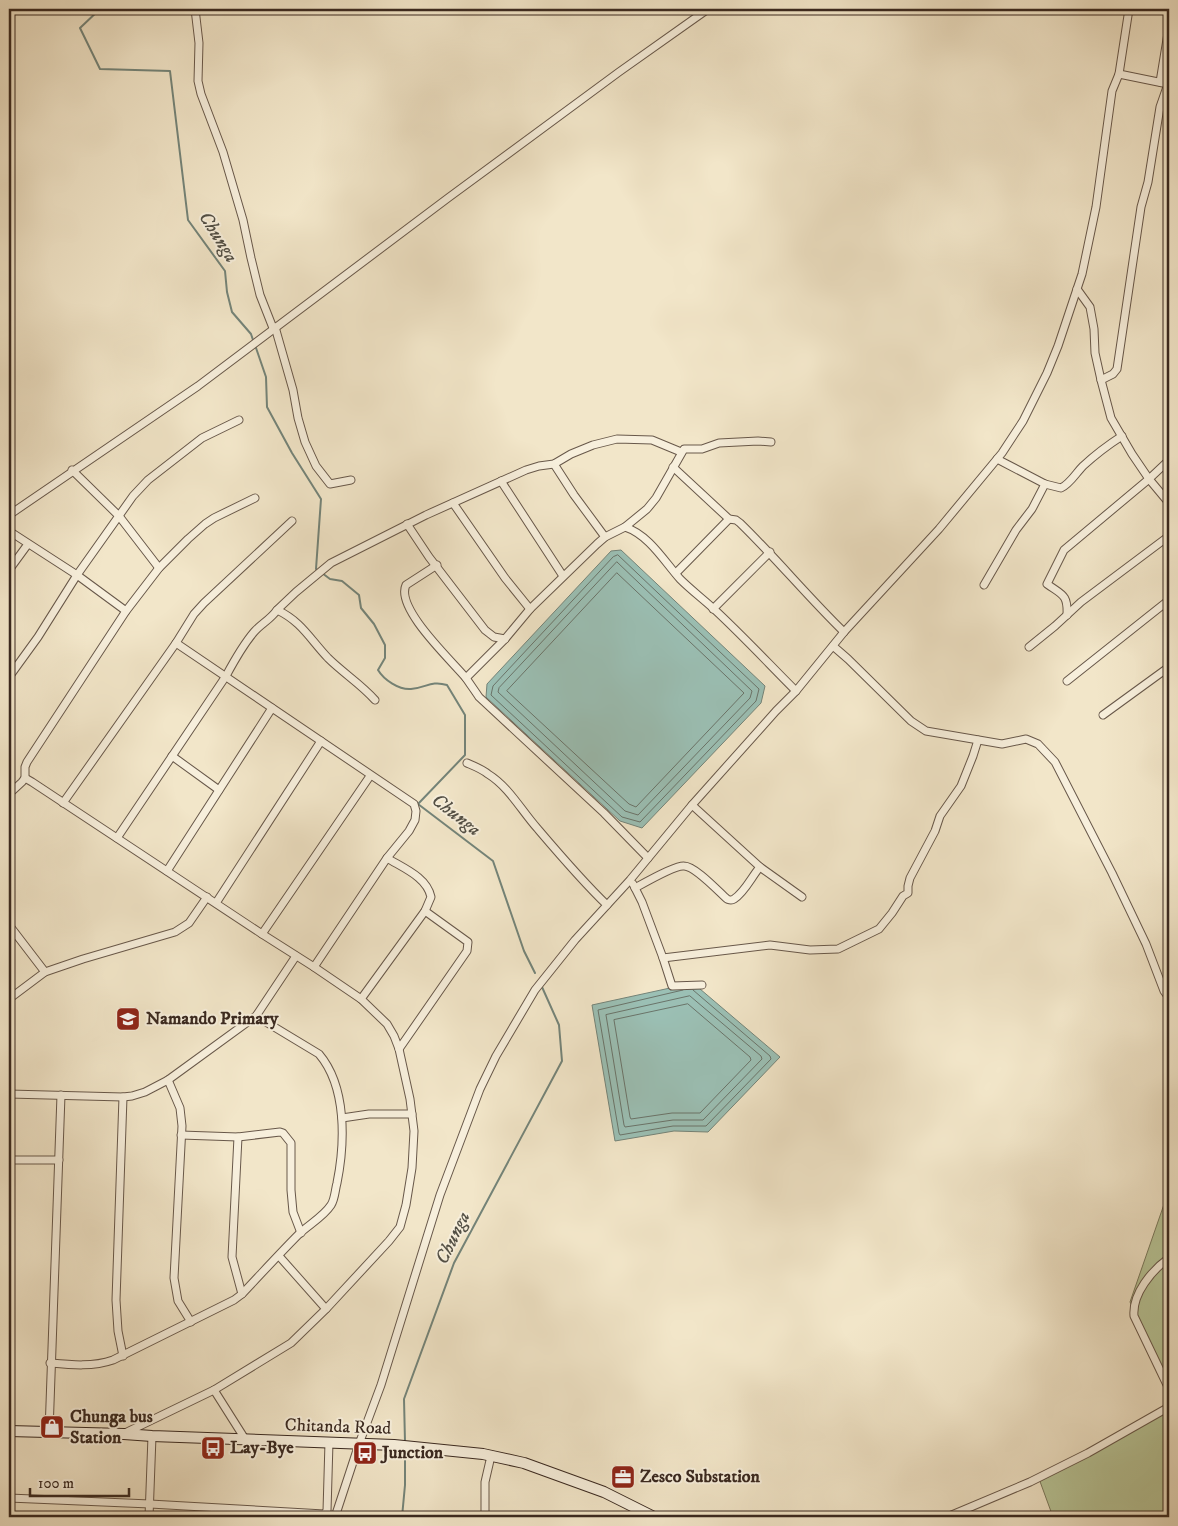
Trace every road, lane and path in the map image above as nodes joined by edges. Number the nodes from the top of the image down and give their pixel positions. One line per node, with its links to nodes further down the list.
1 (195, 9): 9 (street)
2 (708, 9): 9 (street)
3 (1130, 9): 5 (street)
4 (1169, 27): 6 (street)
5 (1119, 74): 6 (street); 8 (street)
6 (1160, 82): 7 (street)
7 (1169, 84): 10 (street)
8 (1077, 289): 10 (street); 16 (street)
9 (274, 327): 19 (street); 21 (street)
10 (1101, 380): 12 (street)
11 (239, 420): 28 (street)
12 (1122, 436): 20 (street); 23 (street)
13 (771, 442): 14 (street)
14 (681, 452): 17 (street); 18 (street)
15 (1169, 458): 20 (street)
16 (997, 459): 23 (street); 51 (street)
17 (554, 464): 22 (street); 34 (street)
18 (673, 467): 29 (street); 32 (street)
19 (72, 470): 27 (street); 28 (street)
20 (1149, 479): 26 (street); 50 (street)
21 (351, 480)
22 (501, 481): 25 (street); 43 (street)
23 (1045, 484): 44 (street)
24 (255, 498): 39 (street)
25 (453, 503): 31 (street); 49 (street)
26 (1169, 503)
27 (9, 515)
28 (118, 516): 39 (street); 42 (street)
29 (729, 519): 37 (street); 41 (street)
30 (292, 521): 53 (street)
31 (407, 524): 38 (street); 48 (street)
32 (625, 527): 34 (street); 41 (street)
33 (9, 531): 36 (street)
34 (604, 536): 43 (street)
35 (1169, 536): 50 (street)
36 (28, 544): 40 (street); 42 (street)
37 (770, 552): 46 (street); 51 (street)
38 (437, 565): 52 (street); 59 (street)
39 (159, 568): 47 (street)
40 (9, 570)
41 (676, 573): 46 (street)
42 (77, 576): 47 (street); 58 (street)
43 (563, 576): 49 (street)
44 (984, 585)
45 (1169, 600): 60 (street)
46 (713, 609): 61 (street)
47 (126, 610): 70 (street)
48 (277, 610): 57 (street); 62 (street)
49 (530, 610): 52 (street)
50 (1067, 615): 55 (street)
51 (844, 632): 54 (street)
52 (505, 639): 59 (street)
53 (176, 643): 57 (street); 73 (street)
54 (833, 646): 61 (street); 65 (street)
55 (1029, 647)
56 (1169, 667): 64 (street)
57 (226, 676): 63 (street); 67 (street)
58 (9, 677)
59 (466, 678): 77 (street)
60 (1067, 681)
61 (796, 692): 74 (street)
62 (375, 700)
63 (272, 708): 66 (street); 71 (street)
64 (1103, 715)
65 (978, 740): 90 (street); 94 (street)
66 (321, 741): 69 (street); 84 (street)
67 (172, 756): 71 (street); 75 (street)
68 (467, 763): 85 (street)
69 (370, 776): 76 (street); 88 (street)
70 (25, 778): 72 (street); 73 (street)
71 (219, 790): 79 (street)
72 (9, 794)
73 (63, 803): 75 (street)
74 (692, 805): 77 (street); 78 (street)
75 (117, 838): 79 (street)
76 (387, 858): 86 (street); 91 (street)
77 (648, 858): 80 (street)
78 (760, 866): 81 (street); 83 (street)
79 (167, 871): 82 (street)
80 (630, 880): 81 (street); 85 (street)
81 (635, 888): 90 (street)
82 (207, 897): 84 (street); 92 (street)
83 (802, 897)
84 (216, 903): 88 (street)
85 (607, 906): 126 (street)
86 (426, 911): 96 (street); 98 (street)
87 (9, 925): 92 (street)
88 (262, 934): 89 (street)
89 (296, 956): 91 (street); 97 (street)
90 (663, 958): 93 (street)
91 (314, 967): 96 (street)
92 (45, 972): 95 (street)
93 (702, 985)
94 (1169, 998)
95 (9, 999)
96 (361, 999): 98 (street)
97 (256, 1016): 99 (street); 104 (street)
98 (400, 1049): 103 (street)
99 (168, 1080): 102 (street); 105 (street)
100 (9, 1094): 101 (street)
101 (61, 1095): 102 (street); 108 (street)
102 (123, 1097): 115 (street)
103 (412, 1114): 104 (street); 113 (street)
104 (342, 1118): 109 (street)
105 (181, 1135): 106 (street); 114 (street)
106 (238, 1137): 109 (street); 112 (street)
107 (9, 1160): 108 (street)
108 (59, 1160): 116 (street)
109 (301, 1233): 110 (street)
110 (279, 1256): 112 (street); 113 (street)
111 (1169, 1258): 117 (street)
112 (242, 1294): 114 (street)
113 (326, 1309): 118 (street)
114 (191, 1322): 115 (street)
115 (123, 1356): 116 (street)
116 (50, 1363): 121 (street)
117 (1169, 1389)
118 (214, 1390): 122 (street); 124 (street)
119 (1169, 1407): 135 (street)
120 (9, 1431): 121 (street, Chitanda Road)
121 (49, 1432): 122 (street, Chitanda Road)
122 (124, 1434): 123 (street, Chitanda Road)
123 (152, 1436): 124 (street, Chitanda Road); 129 (street)
124 (244, 1439): 125 (street, Chitanda Road)
125 (329, 1442): 126 (street, Chitanda Road); 130 (street)
126 (358, 1444): 127 (street, Chitanda Road); 132 (street)
127 (491, 1456): 133 (street); 134 (street, Chitanda Road)
128 (9, 1498): 129 (street)
129 (150, 1504): 130 (street); 131 (street)
130 (272, 1514)
131 (149, 1517)
132 (335, 1517)
133 (485, 1517)
134 (654, 1517)
135 (947, 1517)

